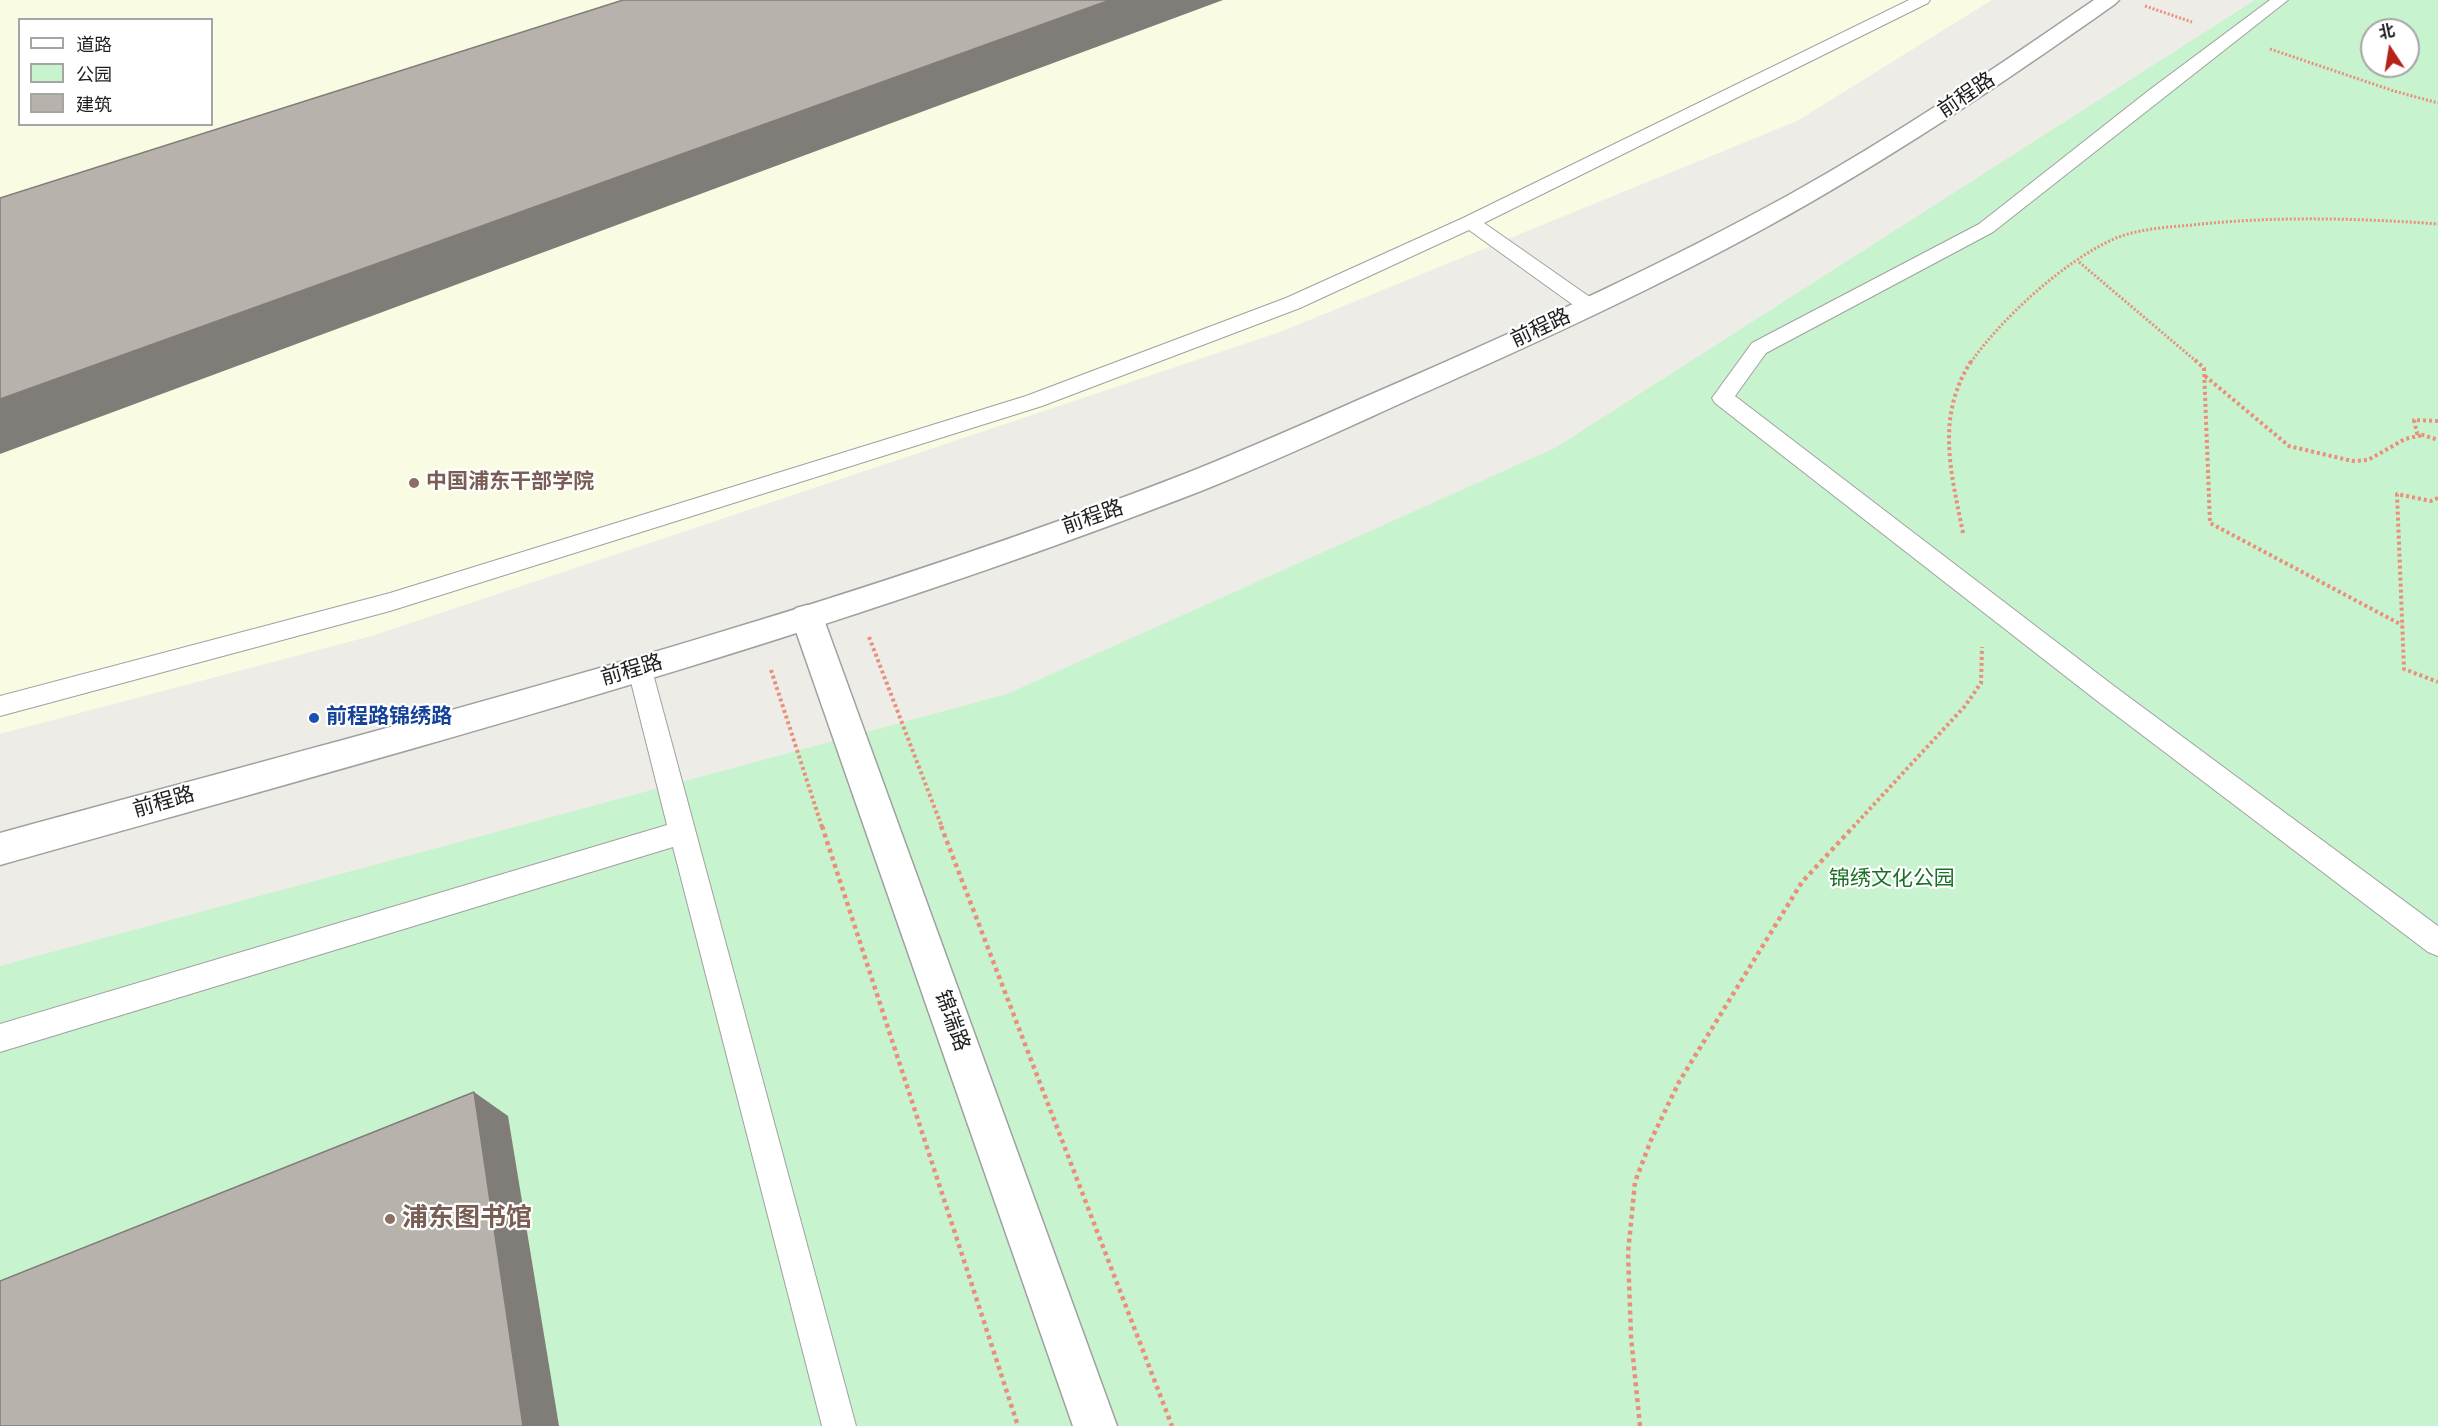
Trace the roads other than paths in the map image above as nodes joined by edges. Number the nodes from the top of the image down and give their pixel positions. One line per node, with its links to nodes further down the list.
1 (1922, 0): 4 (lane)
2 (2108, 0): 5 (street, 前程路)
3 (2280, 0): 11 (lane)
4 (1470, 222): 5 (lane); 8 (lane)
5 (1590, 307): 6 (street, 前程路)
6 (807, 617): 7 (street, 前程路); 14 (street, 锦瑞路)
7 (640, 670): 9 (lane); 10 (street, 前程路)
8 (0, 706)
9 (682, 832): 12 (lane); 13 (lane)
10 (0, 849)
11 (2438, 943)
12 (0, 1038)
13 (839, 1426)
14 (1095, 1426)

